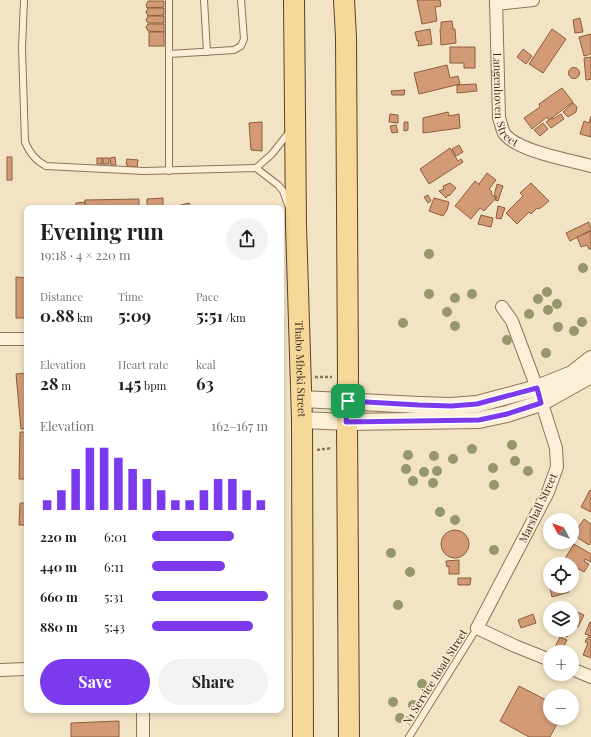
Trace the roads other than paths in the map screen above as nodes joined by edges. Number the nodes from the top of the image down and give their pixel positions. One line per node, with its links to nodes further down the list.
1 (24, 0): 14 (lane)
2 (169, 0): 10 (lane)
3 (204, 0): 9 (lane)
4 (242, 0): 9 (lane)
5 (294, 0): 11 (main road, Thabo Mbeki Street)
6 (344, 0): 23 (main road)
7 (533, 0): 8 (street)
8 (496, 2): 12 (street, Langenhoven Street)
9 (207, 52): 10 (lane)
10 (169, 54): 14 (lane)
11 (295, 125): 13 (lane); 15 (main road, Thabo Mbeki Street)
12 (591, 166)
13 (256, 168): 14 (lane); 15 (lane)
14 (169, 171)
15 (296, 225): 22 (main road, Thabo Mbeki Street)
16 (502, 307): 21 (street, Marshall Street)
17 (0, 339): 18 (street)
18 (24, 339)
19 (591, 359): 21 (street)
20 (591, 376): 21 (street)
21 (539, 396): 23 (street); 25 (street); 26 (street, Marshall Street)
22 (302, 399): 23 (street); 24 (main road, Thabo Mbeki Street)
23 (348, 401): 25 (main road)
24 (302, 420): 25 (street); 34 (main road, Thabo Mbeki Street)
25 (346, 422): 35 (main road)
26 (477, 628): 27 (street); 36 (lane, N1 Service Road Street)
27 (543, 657)
28 (24, 669): 29 (street)
29 (0, 670)
30 (579, 672): 31 (street)
31 (591, 677)
32 (143, 713): 33 (street)
33 (143, 737)
34 (303, 737)
35 (349, 737)
36 (409, 737)

